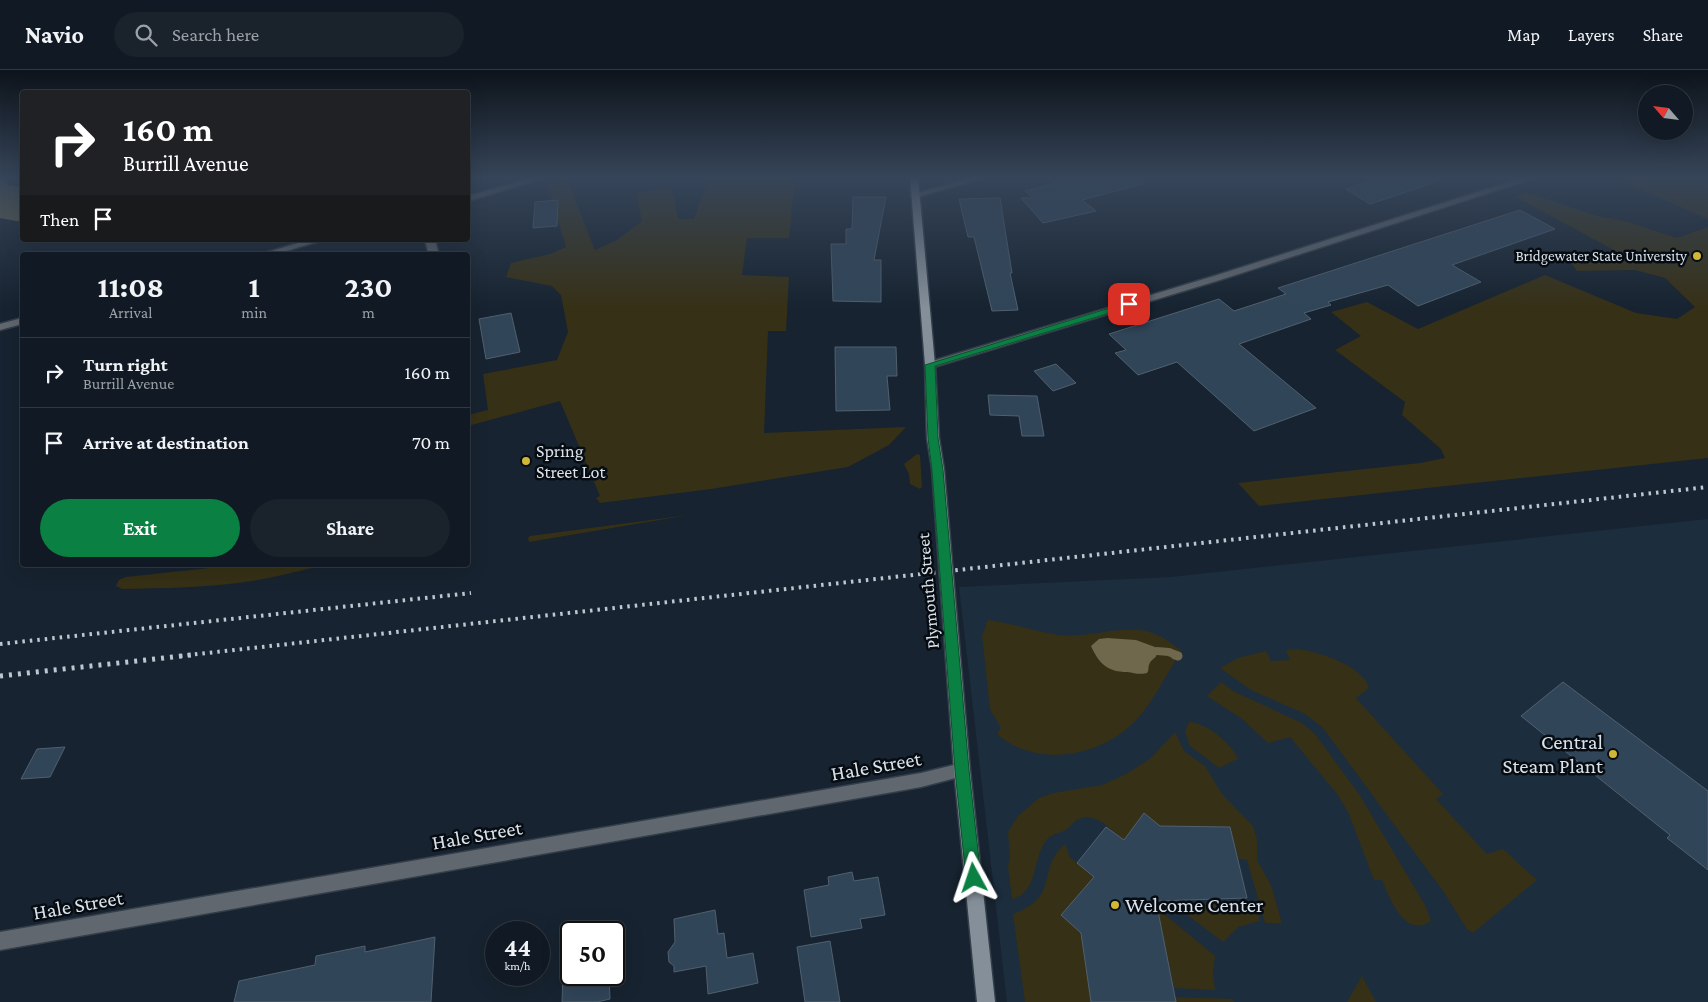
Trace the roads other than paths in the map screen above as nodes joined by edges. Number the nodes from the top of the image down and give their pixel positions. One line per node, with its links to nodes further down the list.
1 (916, 220): 7 (main road, Plymouth Street)
2 (1399, 220): 7 (street)
3 (311, 242): 4 (street)
4 (274, 252)
5 (20, 322): 6 (street)
6 (0, 327)
7 (930, 365): 8 (main road, Plymouth Street)
8 (962, 770): 9 (street, Hale Street); 10 (main road, Plymouth Street)
9 (0, 941)
10 (986, 1002)

